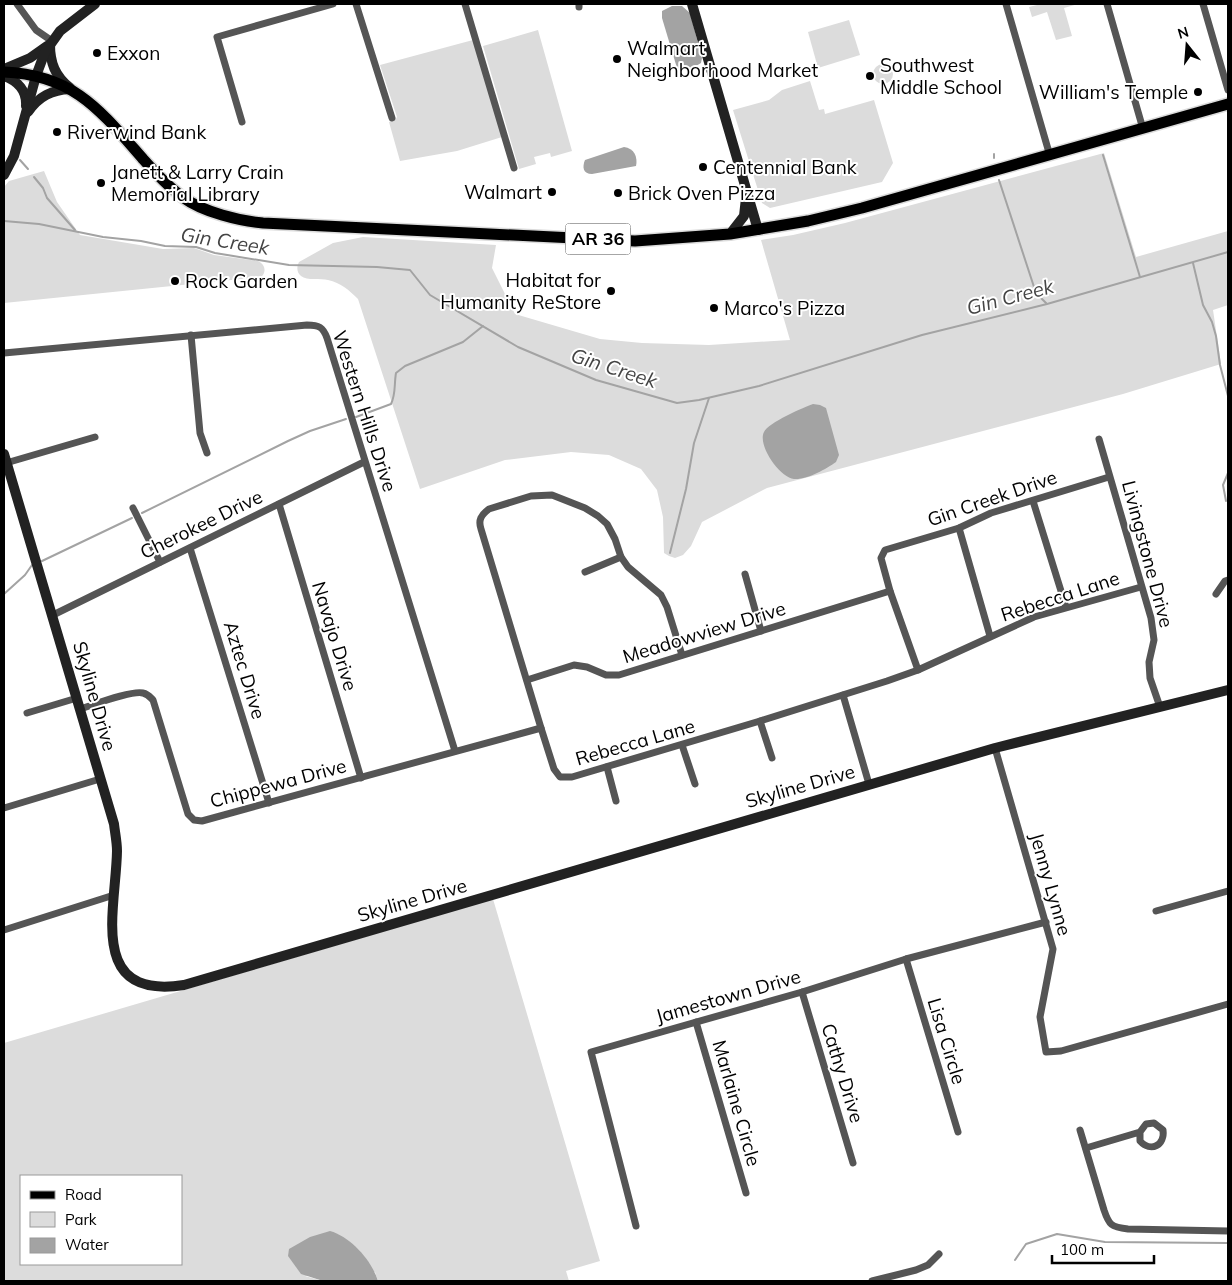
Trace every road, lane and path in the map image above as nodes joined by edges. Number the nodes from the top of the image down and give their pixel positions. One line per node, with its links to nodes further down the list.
1 (17, 4): 10 (street)
2 (95, 4): 10 (street)
3 (333, 4): 19 (street)
4 (356, 4): 18 (street)
5 (465, 4): 22 (street)
6 (692, 4): 24 (street)
7 (1006, 4): 21 (street)
8 (1107, 4): 20 (street)
9 (1203, 4): 15 (street)
10 (51, 42): 11 (street); 13 (street); 14 (street)
11 (4, 71): 13 (main road, AR 36)
12 (4, 76): 17 (street)
13 (36, 76): 14 (main road, AR 36); 17 (street)
14 (71, 89): 17 (street); 26 (main road, AR 36)
15 (1228, 90)
16 (1228, 104): 20 (main road, AR 36)
17 (25, 117): 23 (street)
18 (392, 118)
19 (242, 122)
20 (1143, 129): 21 (main road, AR 36)
21 (1050, 156): 25 (main road, AR 36)
22 (514, 168)
23 (4, 175)
24 (745, 188): 25 (street); 26 (street)
25 (758, 230): 26 (main road, AR 36)
26 (730, 234)
27 (191, 335): 28 (street, Western Hills Drive); 31 (street); 33 (street, Western Hills Drive)
28 (4, 353)
29 (95, 437): 32 (street)
30 (1099, 439): 34 (street, Livingstone Drive)
31 (207, 453)
32 (5, 459): 49 (street, Skyline Drive)
33 (364, 462): 36 (street, Cherokee Drive); 65 (street, Western Hills Drive)
34 (1109, 477): 35 (street, Gin Creek Drive); 45 (street, Livingstone Drive)
35 (1033, 501): 38 (street, Gin Creek Drive); 48 (street)
36 (279, 504): 39 (street, Cherokee Drive); 68 (street, Navajo Drive)
37 (132, 508): 41 (street)
38 (959, 528): 46 (street, Gin Creek Drive); 51 (street)
39 (190, 548): 41 (street, Cherokee Drive); 73 (street, Aztec Drive)
40 (621, 557): 42 (street); 52 (street, Rebecca Lane); 54 (street, Rebecca Lane)
41 (160, 562): 49 (street, Cherokee Drive)
42 (585, 572)
43 (745, 574): 50 (street)
44 (1228, 580): 47 (street)
45 (1141, 587): 48 (street, Rebecca Lane); 58 (street, Livingstone Drive)
46 (890, 591): 50 (street, Meadowview Drive); 53 (street)
47 (1216, 594)
48 (1066, 607): 51 (street, Rebecca Lane)
49 (52, 615): 57 (street, Skyline Drive)
50 (761, 631): 52 (street, Meadowview Drive)
51 (990, 636): 53 (street, Rebecca Lane)
52 (682, 655): 54 (street, Meadowview Drive)
53 (918, 670): 56 (street, Rebecca Lane)
54 (527, 680): 62 (street, Rebecca Lane)
55 (1228, 690): 58 (street, Skyline Drive)
56 (843, 695): 61 (street, Rebecca Lane); 71 (street)
57 (77, 698): 59 (street, Skyline Drive); 60 (street)
58 (1160, 708): 64 (street, Skyline Drive)
59 (80, 709): 69 (street, Skyline Drive); 73 (street, Chippewa Drive)
60 (27, 713)
61 (760, 722): 63 (street, Rebecca Lane); 66 (street)
62 (541, 728): 65 (street, Chippewa Drive); 67 (street, Rebecca Lane)
63 (682, 745): 67 (street, Rebecca Lane); 70 (street)
64 (995, 748): 71 (street, Skyline Drive); 78 (street, Jenny Lynne)
65 (455, 752): 68 (street, Chippewa Drive)
66 (772, 758)
67 (606, 767): 72 (street)
68 (361, 778): 73 (street, Chippewa Drive)
69 (100, 779): 74 (street); 76 (street, Skyline Drive)
70 (695, 784)
71 (870, 784): 76 (street, Skyline Drive)
72 (616, 801)
73 (269, 803)
74 (4, 808)
75 (1228, 891): 77 (street)
76 (114, 895): 79 (street)
77 (1156, 911)
78 (1046, 922): 80 (street, Jamestown Drive); 82 (street, Jenny Lynne)
79 (4, 930)
80 (906, 959): 81 (street, Jamestown Drive); 85 (street, Lisa Circle)
81 (802, 992): 83 (street, Jamestown Drive); 88 (street, Cathy Drive)
82 (1228, 1004)
83 (696, 1022): 89 (street, Marlaine Circle); 90 (street, Jamestown Drive)
84 (1080, 1130): 87 (street)
85 (958, 1132)
86 (1140, 1132): 87 (street)
87 (1086, 1148): 91 (street)
88 (853, 1163)
89 (746, 1194)
90 (636, 1226)
91 (1228, 1231)
92 (939, 1254): 93 (street)
93 (872, 1281)

